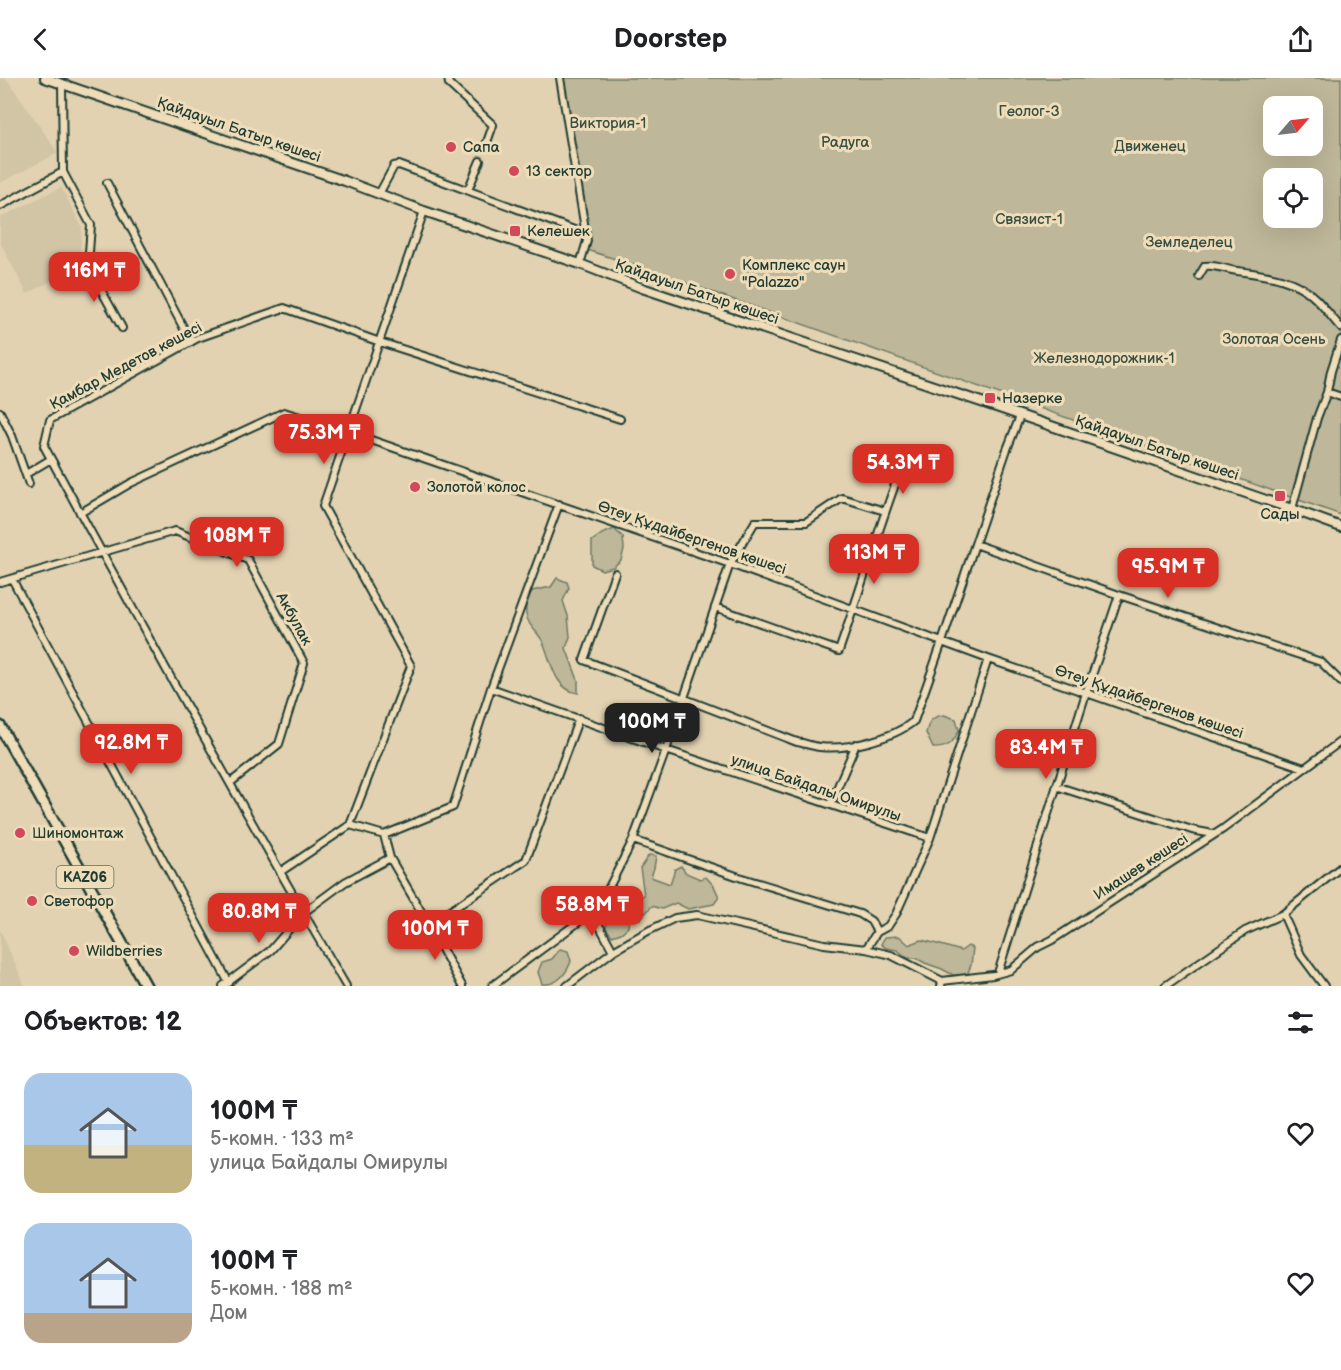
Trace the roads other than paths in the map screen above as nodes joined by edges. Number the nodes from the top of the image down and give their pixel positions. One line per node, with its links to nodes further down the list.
1 (45, 78): 4 (street, Қайдауыл Батыр көшесі)
2 (448, 78): 5 (street)
3 (560, 78): 13 (street)
4 (62, 84): 7 (street); 10 (street, Қайдауыл Батыр көшесі)
5 (486, 145)
6 (480, 161): 9 (street)
7 (63, 172): 11 (street); 16 (street)
8 (107, 183): 19 (street)
9 (468, 190): 10 (street); 13 (street)
10 (379, 194): 12 (street, Қайдауыл Батыр көшесі)
11 (0, 206)
12 (424, 211): 14 (street, Қайдауыл Батыр көшесі); 20 (street)
13 (585, 234): 14 (street)
14 (580, 264): 24 (street, Қайдауыл Батыр көшесі)
15 (1199, 276): 17 (street)
16 (122, 328)
17 (1341, 328)
18 (1341, 340): 21 (street)
19 (191, 342): 20 (street, Қамбар Медетов көшесі); 27 (street, Қамбар Медетов көшесі)
20 (380, 342): 25 (street, Қамбар Медетов көшесі); 26 (street)
21 (1326, 392): 22 (street); 32 (street)
22 (1341, 397)
23 (0, 412): 29 (street)
24 (1020, 416): 32 (street, Қайдауыл Батыр көшесі); 36 (street)
25 (620, 419)
26 (348, 432): 31 (street, Өтеу Құдайбергенов көшесі); 34 (street, Өтеу Құдайбергенов көшесі); 60 (street)
27 (51, 459): 29 (street); 34 (street, Қамбар Медетов көшесі)
28 (900, 471): 33 (street)
29 (26, 474): 30 (street)
30 (29, 484)
31 (559, 504): 38 (street, Өтеу Құдайбергенов көшесі); 48 (street)
32 (1292, 509): 35 (street, Қайдауыл Батыр көшесі)
33 (885, 511): 38 (street); 44 (street)
34 (80, 513): 37 (street, Қамбар Медетов көшесі)
35 (1341, 527)
36 (975, 544): 42 (street); 45 (street)
37 (102, 552): 40 (street, Акбулак); 57 (street, Қамбар Медетов көшесі); 57 (street, Акбулак)
38 (730, 564): 43 (street); 44 (street, Өтеу Құдайбергенов көшесі)
39 (615, 573): 50 (street)
40 (12, 579): 41 (street, Акбулак); 77 (street)
41 (0, 582)
42 (1119, 595): 47 (street); 49 (street)
43 (715, 607): 44 (street); 50 (street)
44 (854, 609): 45 (street, Өтеу Құдайбергенов көшесі)
45 (942, 642): 46 (street, Өтеу Құдайбергенов көшесі); 54 (street)
46 (988, 659): 49 (street, Өтеу Құдайбергенов көшесі); 63 (street)
47 (1341, 682)
48 (491, 688): 51 (street, улица Байдалы Омирулы); 62 (street)
49 (1086, 693): 56 (street, Өтеу Құдайбергенов көшесі); 58 (street)
50 (683, 697): 54 (street); 55 (street)
51 (579, 718): 55 (street, улица Байдалы Омирулы); 71 (street)
52 (0, 728): 79 (highway, KАZ06)
53 (1341, 741): 56 (street, Имашев көшесі)
54 (856, 744): 59 (street)
55 (666, 750): 59 (street, улица Байдалы Омирулы); 64 (street)
56 (1304, 768): 61 (street, Имашев көшесі)
57 (230, 783): 67 (street, Қамбар Медетов көшесі)
58 (1056, 786): 61 (street); 75 (street)
59 (830, 805): 63 (street, улица Байдалы Омирулы)
60 (350, 825): 62 (street); 67 (street)
61 (1214, 834): 75 (street, Имашев көшесі)
62 (384, 835): 65 (street)
63 (930, 838): 72 (street)
64 (633, 840): 68 (street); 72 (street)
65 (390, 858): 69 (street); 71 (street)
66 (1341, 867): 70 (street)
67 (280, 872): 69 (street, Қамбар Медетов көшесі)
68 (592, 912): 74 (street); 78 (street)
69 (303, 913): 77 (street); 80 (street, Қамбар Медетов көшесі)
70 (1283, 914): 83 (street); 84 (street)
71 (429, 925): 81 (street)
72 (877, 932): 73 (street)
73 (866, 949): 74 (street); 76 (street)
74 (613, 951): 82 (street)
75 (998, 974): 76 (street, Имашев көшесі)
76 (941, 983)
77 (226, 984)
78 (496, 985)
79 (146, 986)
80 (346, 986)
81 (462, 986)
82 (567, 986)
83 (1165, 986)
84 (1323, 986)

